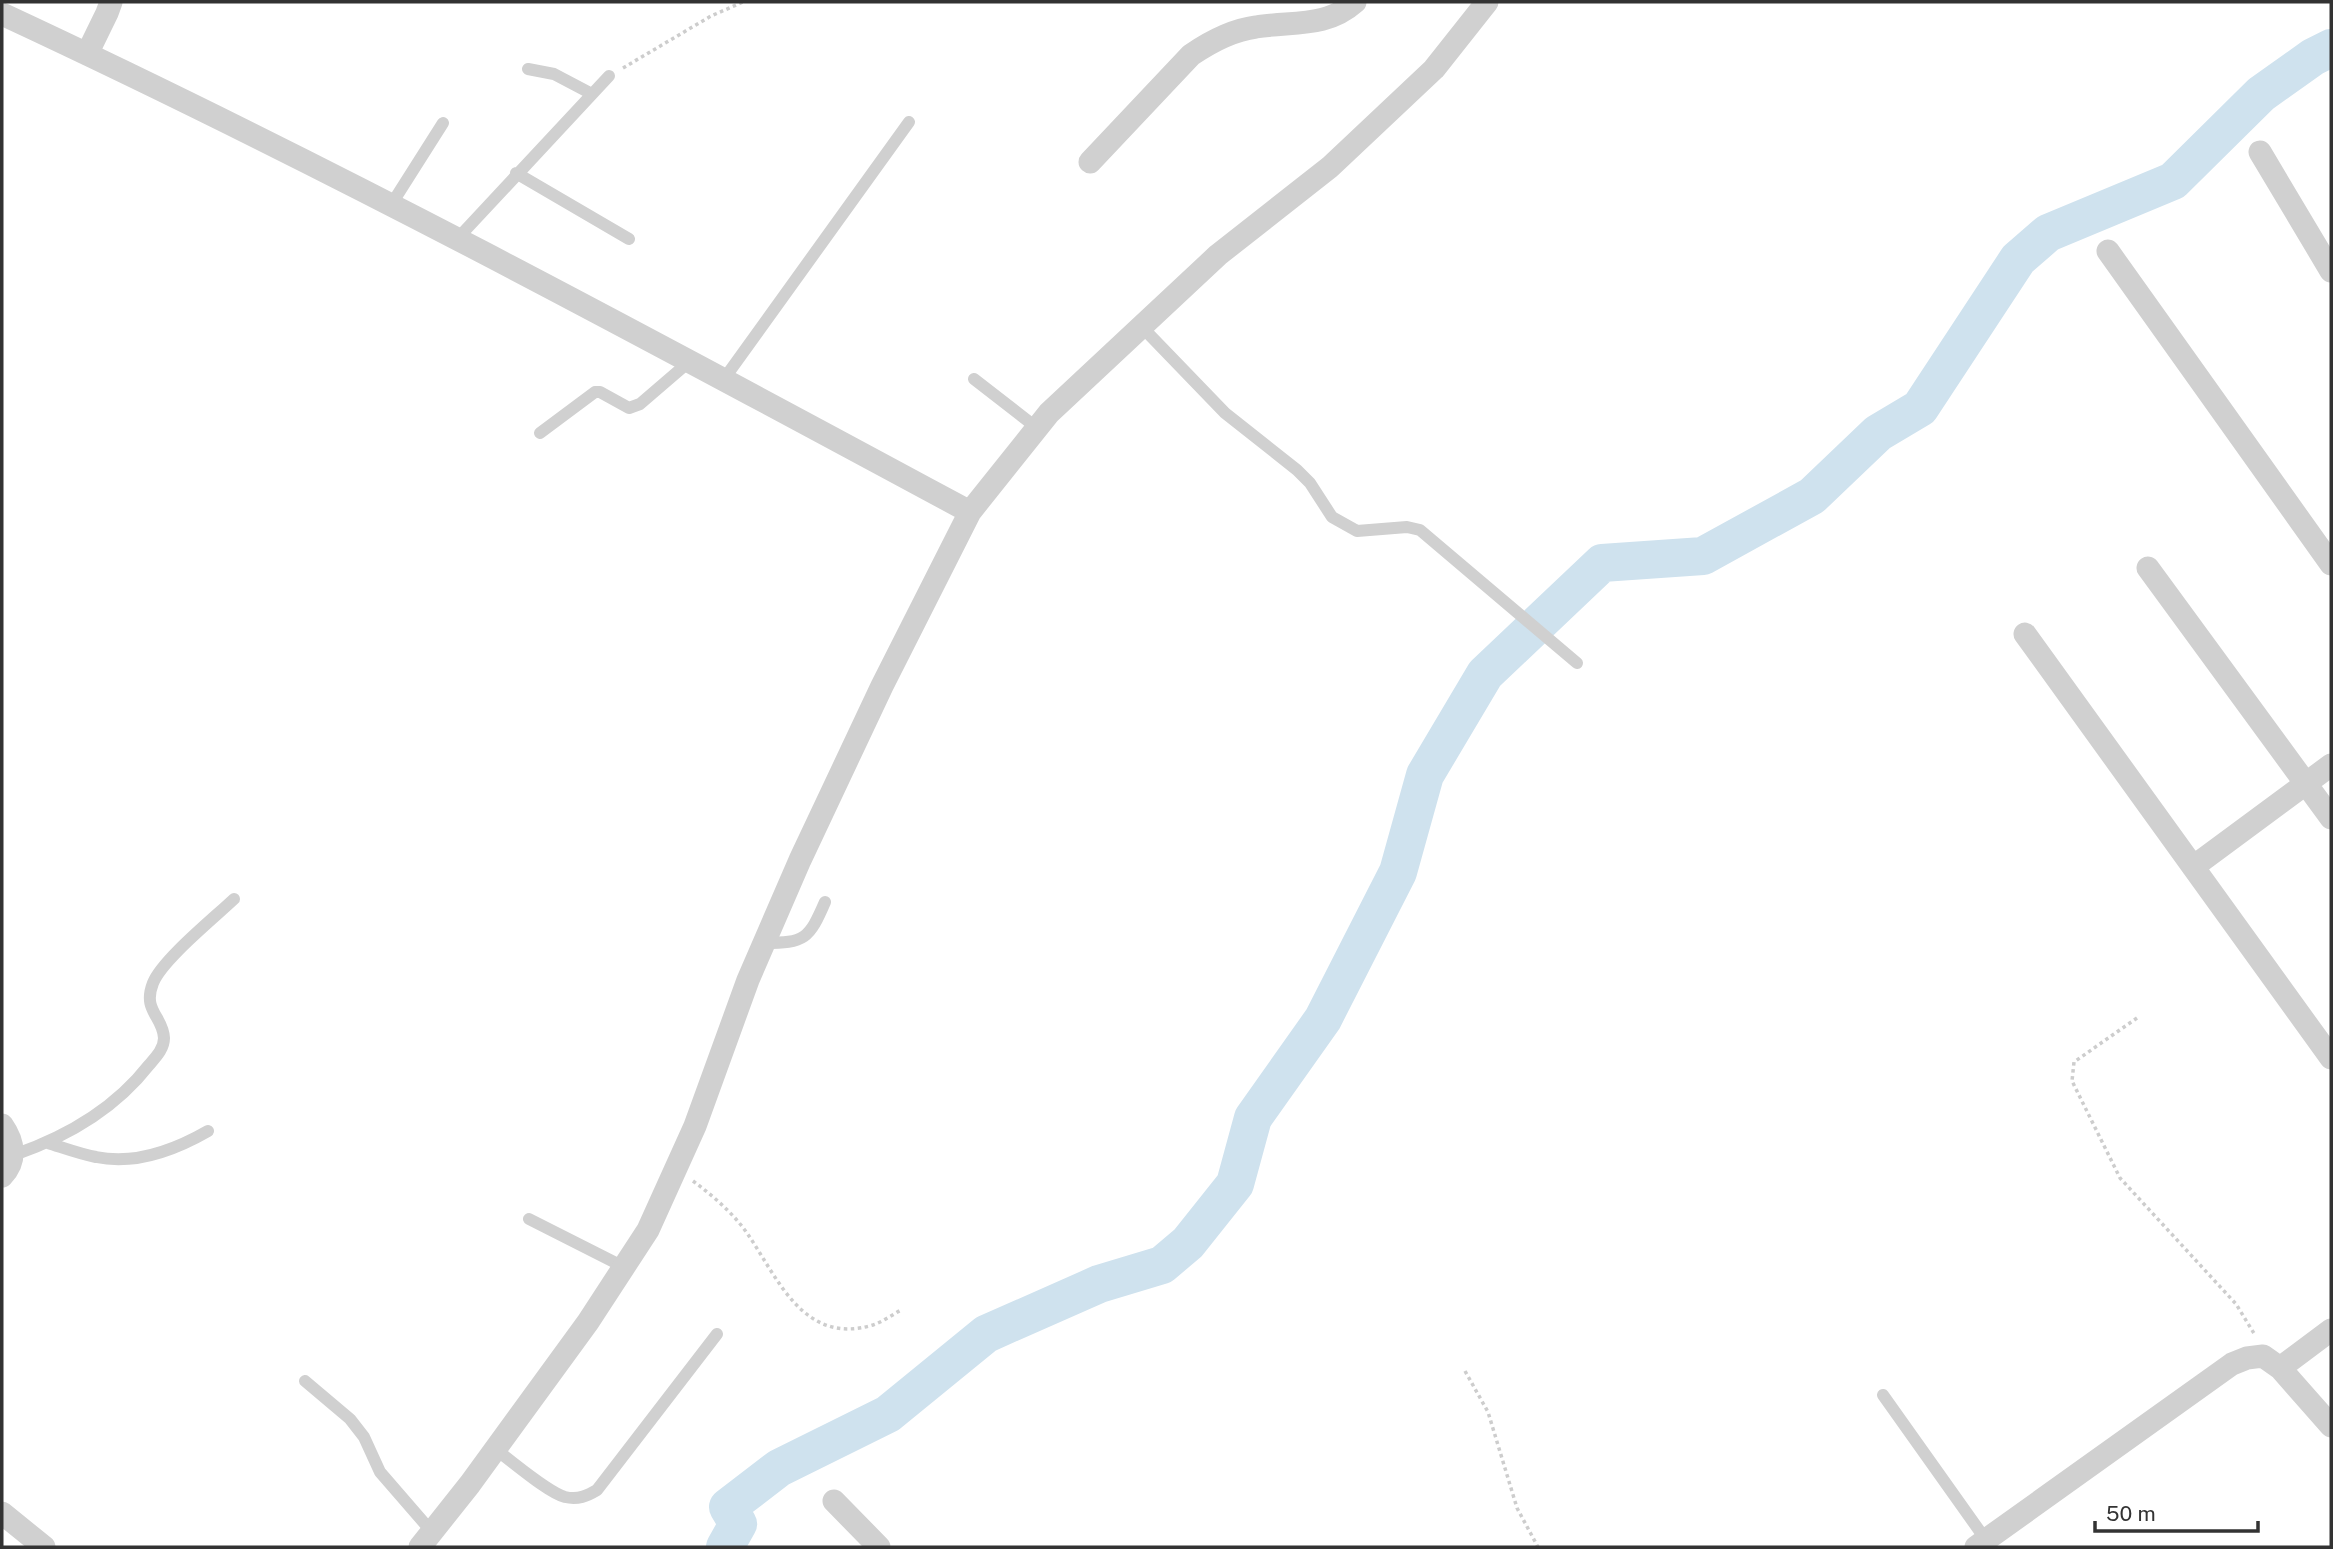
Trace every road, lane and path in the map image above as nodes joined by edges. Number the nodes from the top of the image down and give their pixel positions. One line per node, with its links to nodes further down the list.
1 (110, 2): 6 (street)
2 (743, 2): 8 (path)
3 (1355, 2): 13 (street)
4 (1475, 6): 20 (street)
5 (2, 14): 6 (street)
6 (87, 54): 15 (street)
7 (528, 69): 9 (lane)
8 (609, 76): 9 (lane)
9 (592, 94): 14 (lane)
10 (909, 122): 22 (lane)
11 (443, 123): 15 (lane)
12 (2260, 152): 19 (street)
13 (1090, 162)
14 (516, 173): 16 (lane); 17 (lane)
15 (391, 205): 16 (street)
16 (458, 238): 21 (street)
17 (629, 239)
18 (2108, 251): 27 (street)
19 (2331, 271)
20 (1142, 327): 24 (street); 30 (lane)
21 (690, 360): 22 (street); 25 (lane)
22 (724, 379): 26 (street)
23 (974, 379): 24 (lane)
24 (1037, 428): 26 (street)
25 (540, 433)
26 (970, 512): 37 (street)
27 (2331, 564)
28 (2148, 568): 32 (street)
29 (2025, 635): 34 (street)
30 (1577, 663)
31 (2331, 765): 32 (street)
32 (2306, 782): 33 (street); 34 (street)
33 (2331, 817)
34 (2193, 867): 39 (street)
35 (234, 899): 42 (lane)
36 (825, 902): 37 (lane)
37 (764, 943): 44 (street)
38 (2137, 1018): 51 (path)
39 (2331, 1058)
40 (2, 1125): 43 (street)
41 (208, 1131): 42 (lane)
42 (48, 1143): 43 (lane)
43 (14, 1155): 45 (street)
44 (677, 1170): 47 (street); 48 (path)
45 (2, 1176)
46 (530, 1219): 47 (lane)
47 (624, 1267): 56 (street)
48 (901, 1310)
49 (2331, 1330): 51 (street)
50 (717, 1334): 56 (lane)
51 (2272, 1362): 55 (street); 60 (street)
52 (1465, 1371): 63 (path)
53 (305, 1381): 59 (lane)
54 (1884, 1395): 60 (lane)
55 (2331, 1426)
56 (495, 1449): 59 (street)
57 (834, 1501): 62 (street)
58 (2, 1513): 61 (street)
59 (426, 1539)
60 (1981, 1544)
61 (44, 1547)
62 (879, 1547)
63 (1538, 1547)

